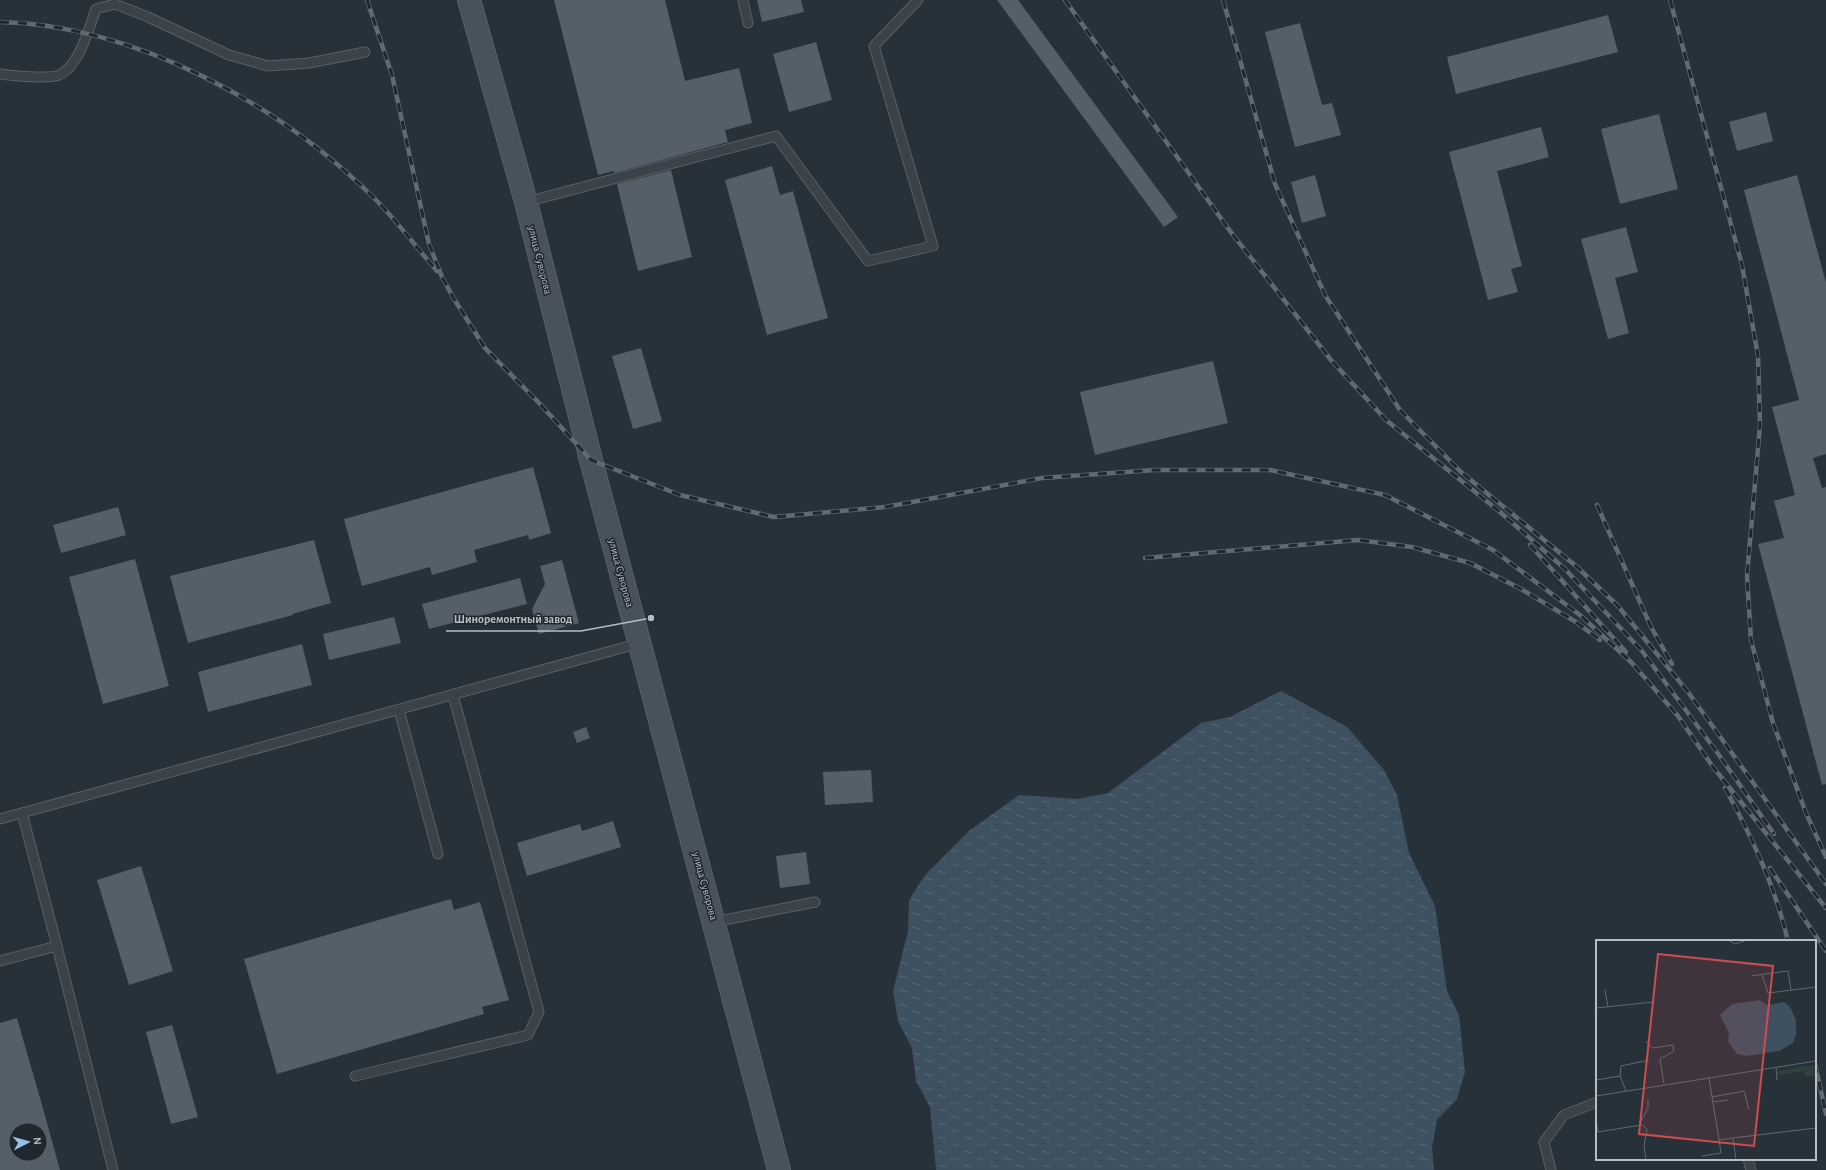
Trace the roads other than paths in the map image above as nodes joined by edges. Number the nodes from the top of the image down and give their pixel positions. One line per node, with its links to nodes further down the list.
1 (469, 0): 8 (main road, улица Суворова)
2 (743, 0): 5 (lane)
3 (918, 0): 8 (lane)
4 (94, 4): 6 (lane); 7 (lane)
5 (748, 23)
6 (365, 52)
7 (0, 74)
8 (526, 202): 9 (main road, улица Суворова)
9 (640, 643): 10 (lane); 16 (main road, улица Суворова)
10 (453, 695): 11 (lane); 19 (lane)
11 (399, 710): 12 (lane); 14 (lane)
12 (22, 813): 13 (lane); 17 (lane)
13 (0, 819)
14 (438, 854)
15 (815, 902): 16 (lane)
16 (714, 922): 23 (main road, улица Суворова)
17 (57, 946): 18 (lane); 22 (lane)
18 (0, 961)
19 (355, 1076)
20 (1596, 1102): 24 (lane)
21 (1748, 1160): 25 (lane)
22 (113, 1170)
23 (779, 1170)
24 (1551, 1170)
25 (1751, 1170)

